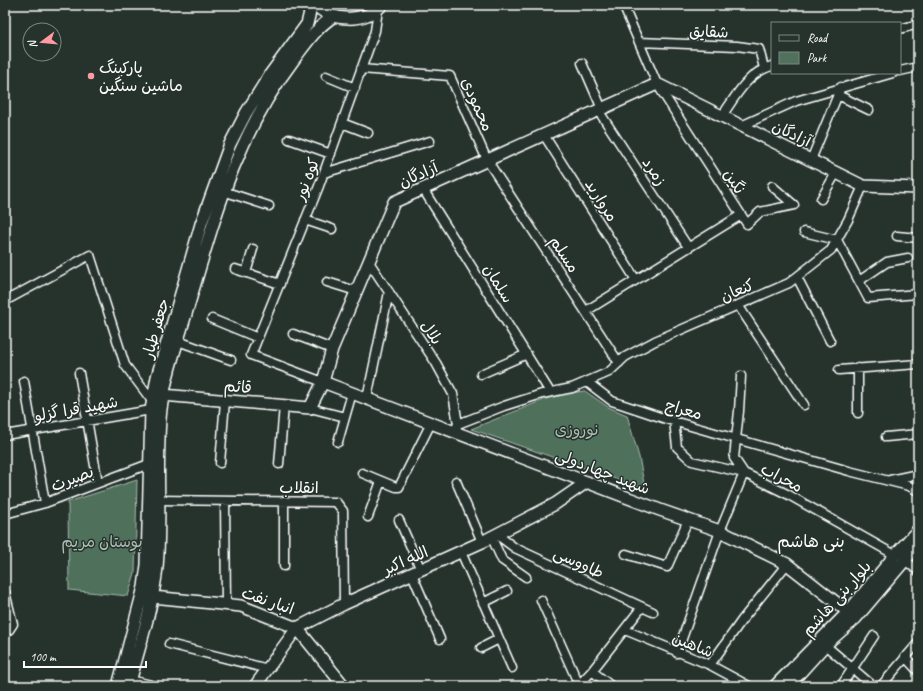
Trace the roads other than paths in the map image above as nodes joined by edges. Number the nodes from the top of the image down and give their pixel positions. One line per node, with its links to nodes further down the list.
1 (310, 5): 16 (street, جعفر طیار)
2 (315, 5): 5 (street)
3 (623, 5): 8 (street)
4 (380, 7): 5 (street); 12 (street, کوه نور)
5 (334, 16): 16 (street, جعفر طیار)
6 (918, 24): 7 (street)
7 (901, 29)
8 (639, 42): 10 (street, شقایق); 17 (street)
9 (582, 63): 21 (street, زمرد)
10 (768, 67): 23 (street)
11 (918, 67): 13 (street)
12 (361, 69): 19 (street, کوه نور); 31 (street, محمودی)
13 (901, 71)
14 (890, 74): 18 (street)
15 (326, 76): 19 (street)
16 (274, 77): 39 (street, جعفر طیار); 90 (street, جعفر طیار)
17 (657, 84): 21 (street, آزادگان); 23 (street, آزادگان); 42 (street, نگین)
18 (841, 87): 20 (street); 25 (street)
19 (354, 88): 24 (street, کوه نور)
20 (838, 95): 22 (street); 32 (street)
21 (600, 110): 27 (street, آزادگان); 49 (street, زمرد)
22 (869, 110)
23 (722, 116): 25 (street, آزادگان)
24 (342, 123): 26 (street); 30 (street, کوه نور)
25 (741, 126): 32 (street, آزادگان)
26 (368, 133)
27 (544, 135): 31 (street, آزادگان); 56 (street, مروارید)
28 (289, 139): 30 (street)
29 (430, 141): 33 (street)
30 (331, 154): 33 (street, کوه نور)
31 (488, 160): 38 (street, آزادگان); 65 (street, مسلم)
32 (811, 160): 34 (street, آزادگان)
33 (324, 173): 43 (street, کوه نور)
34 (836, 173): 36 (street, آزادگان); 40 (street)
35 (772, 186): 42 (street, نگین)
36 (863, 186): 37 (street, آزادگان); 48 (street, کنعان)
37 (918, 188)
38 (423, 189): 52 (street, آزادگان); 72 (street, سلمان)
39 (223, 191): 41 (street); 69 (street, جعفر طیار)
40 (821, 199)
41 (269, 206)
42 (741, 215): 49 (street)
43 (305, 220): 44 (street); 59 (street, کوه نور)
44 (332, 229)
45 (804, 232): 48 (street)
46 (897, 236): 47 (street)
47 (918, 238)
48 (837, 240): 55 (street, کنعان); 57 (street)
49 (688, 248): 56 (street)
50 (253, 249): 54 (street)
51 (908, 258): 57 (street)
52 (369, 262): 60 (street, آزادگان); 61 (street, بلال)
53 (235, 269): 54 (street)
54 (246, 273): 59 (street)
55 (797, 277): 64 (street, کنعان); 70 (street)
56 (636, 280): 65 (street)
57 (859, 281): 62 (street)
58 (327, 282): 60 (street)
59 (280, 284): 68 (street, کوه نور)
60 (356, 291): 71 (street, آزادگان)
61 (389, 292): 87 (street); 98 (street, بلال)
62 (918, 294)
63 (5, 301): 90 (street)
64 (738, 305): 74 (street, کنعان); 89 (street)
65 (586, 311): 74 (street, مسلم)
66 (212, 319): 68 (street)
67 (293, 334): 71 (street)
68 (258, 338): 82 (street, کوه نور)
69 (178, 341): 73 (street); 86 (street, جعفر طیار)
70 (830, 341)
71 (332, 349): 82 (street, آزادگان)
72 (527, 354): 79 (street); 84 (street, سلمان)
73 (232, 360)
74 (619, 363): 83 (street, کنعان)
75 (918, 364): 76 (street)
76 (858, 368): 77 (street); 93 (street)
77 (839, 370)
78 (79, 373): 95 (street)
79 (481, 374)
80 (741, 376): 103 (street)
81 (24, 381): 99 (street)
82 (323, 382): 85 (street, شهید چهاردولی); 92 (street, آزادگان)
83 (586, 382): 84 (street); 96 (street, معراج)
84 (550, 392): 98 (street)
85 (352, 393): 87 (street, شهید چهاردولی); 94 (street)
86 (164, 395): 88 (street, قائم); 117 (street, جعفر طیار)
87 (366, 398): 97 (street, شهید چهاردولی)
88 (225, 401): 91 (street, قائم); 105 (street)
89 (804, 405)
90 (151, 406): 95 (street, شهید قرا گزلو); 106 (street, جعفر طیار)
91 (284, 406): 92 (street, قائم); 107 (street)
92 (310, 408): 94 (street)
93 (858, 413)
94 (345, 417): 104 (street)
95 (86, 420): 99 (street, شهید قرا گزلو); 115 (street)
96 (674, 421): 103 (street, معراج); 109 (street, محراب)
97 (431, 423): 98 (street, شهید چهاردولی); 111 (street)
98 (456, 428): 114 (street, شهید چهاردولی)
99 (33, 430): 100 (street, شهید قرا گزلو); 120 (street)
100 (5, 434)
101 (918, 434): 102 (street)
102 (886, 437)
103 (736, 439): 109 (street); 113 (street, معراج)
104 (338, 442)
105 (220, 463)
106 (149, 464): 115 (street, بصیرت); 140 (street, جعفر طیار)
107 (279, 464)
108 (362, 473): 111 (street)
109 (744, 473): 126 (street); 131 (street, محراب)
110 (918, 474): 113 (street, معراج)
111 (381, 481): 122 (street)
112 (456, 481): 127 (street)
113 (888, 481): 116 (street)
114 (587, 482): 124 (street, شهید چهاردولی); 127 (street, الله اکبر)
115 (98, 483): 120 (street, بصیرت)
116 (918, 491)
117 (158, 500): 118 (street, انقلاب); 140 (street, جعفر طیار)
118 (225, 501): 119 (street, انقلاب); 142 (street)
119 (284, 501): 134 (street); 144 (street, انقلاب)
120 (46, 503): 121 (street, بصیرت)
121 (5, 514)
122 (368, 517)
123 (399, 520): 136 (street)
124 (688, 520): 126 (street, شهید چهاردولی); 130 (street)
125 (918, 530): 131 (street, بلوار بنی هاشم)
126 (720, 531): 133 (street, شهید چهاردولی); 158 (street)
127 (490, 537): 129 (street, الله اکبر); 137 (street); 145 (street, طاووسی)
128 (918, 546): 132 (street, بلوار بنی هاشم)
129 (461, 552): 136 (street, الله اکبر); 143 (street)
130 (626, 554)
131 (895, 555): 147 (street, بلوار بنی هاشم)
132 (905, 560): 135 (street); 147 (street, بلوار بنی هاشم)
133 (787, 564): 147 (street, شهید چهاردولی); 160 (street)
134 (284, 566)
135 (918, 571)
136 (417, 572): 144 (street, الله اکبر); 152 (street)
137 (526, 576)
138 (507, 591): 143 (street)
139 (5, 592): 150 (street)
140 (148, 595): 142 (street, انبار نفت); 166 (street, جعفر طیار); 167 (street, جعفر طیار)
141 (541, 600): 171 (street)
142 (226, 603): 148 (street, انبار نفت)
143 (483, 603): 153 (street)
144 (344, 604): 148 (street, الله اکبر)
145 (642, 607): 146 (street, طاووسی); 149 (street)
146 (653, 612)
147 (852, 614): 156 (street, بلوار بنی هاشم); 174 (street, بلوار بنی هاشم)
148 (297, 628): 163 (street, الله اکبر); 170 (street, انبار نفت)
149 (625, 630): 158 (street, شاهین); 164 (street)
150 (5, 632)
151 (874, 636): 162 (street)
152 (440, 639)
153 (499, 639): 157 (street); 161 (street)
154 (918, 643): 159 (street)
155 (169, 644): 163 (street)
156 (825, 645): 162 (street); 175 (street, بلوار بنی هاشم)
157 (481, 648)
158 (677, 653): 160 (street, شاهین)
159 (904, 657): 165 (street); 178 (street)
160 (710, 665): 173 (street, شاهین)
161 (512, 668)
162 (852, 668): 176 (street); 177 (street)
163 (268, 669): 169 (street, الله اکبر)
164 (592, 671): 171 (street); 172 (street)
165 (918, 671)
166 (130, 683): 168 (street)
167 (118, 686)
168 (156, 686)
169 (256, 686)
170 (344, 686)
171 (578, 686)
172 (611, 686)
173 (749, 686)
174 (775, 686)
175 (788, 686)
176 (841, 686)
177 (873, 686)
178 (881, 686)

